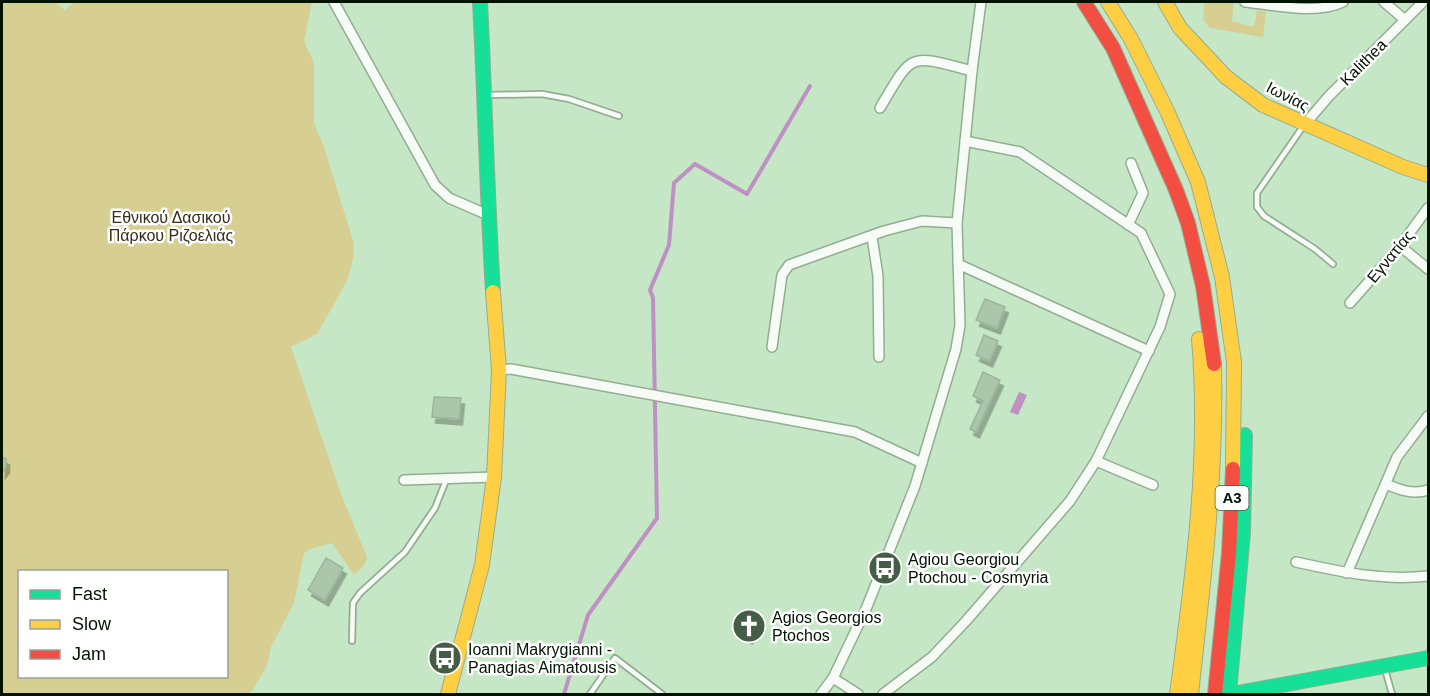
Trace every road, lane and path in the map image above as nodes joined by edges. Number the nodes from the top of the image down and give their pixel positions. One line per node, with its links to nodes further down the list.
1 (334, 2): 21 (street)
2 (480, 2): 13 (main road)
3 (981, 2): 12 (street)
4 (1084, 2): 50 (main road, A3)
5 (1108, 2): 49 (main road)
6 (1165, 2): 16 (main road, Ιωνίας)
7 (1245, 2): 8 (street)
8 (1343, 2)
9 (1384, 2): 11 (street)
10 (1423, 2): 11 (street, Kalithea)
11 (1405, 20): 16 (street, Kalithea)
12 (972, 71): 14 (street); 17 (street)
13 (485, 95): 15 (lane); 21 (main road)
14 (880, 108)
15 (619, 116)
16 (1305, 124): 19 (main road, Ιωνίας); 27 (lane)
17 (965, 141): 22 (street); 23 (street)
18 (1131, 163): 23 (street)
19 (1428, 175)
20 (1428, 208): 25 (street, Εγνατίας)
21 (488, 215): 33 (main road)
22 (957, 223): 24 (street); 26 (street)
23 (1128, 225): 31 (street)
24 (872, 237): 30 (street); 32 (street)
25 (1400, 246): 28 (street); 29 (street, Εγνατίας)
26 (958, 264): 31 (street); 36 (street)
27 (1333, 264)
28 (1428, 269)
29 (1350, 303)
30 (772, 347)
31 (1149, 351): 35 (street)
32 (879, 357)
33 (499, 370): 36 (street); 37 (main road)
34 (1428, 416): 41 (street)
35 (1096, 461): 40 (street); 57 (street)
36 (922, 463): 51 (street)
37 (494, 477): 38 (street); 52 (main road)
38 (447, 478): 39 (street); 46 (lane)
39 (404, 480)
40 (1153, 484)
41 (1386, 484): 42 (street); 44 (street)
42 (1428, 490)
43 (1296, 562): 44 (street)
44 (1347, 573): 45 (street)
45 (1428, 576)
46 (352, 641)
47 (1428, 658): 48 (main road)
48 (1385, 666): 61 (main road); 62 (lane)
49 (1225, 667): 60 (main road); 61 (main road)
50 (1187, 670): 58 (main road); 59 (main road)
51 (833, 678): 55 (street); 56 (street)
52 (448, 694)
53 (590, 694): 54 (lane)
54 (662, 694)
55 (821, 694)
56 (858, 694)
57 (883, 694)
58 (1177, 694)
59 (1190, 694)
60 (1215, 694)
61 (1230, 694)
62 (1392, 694)

